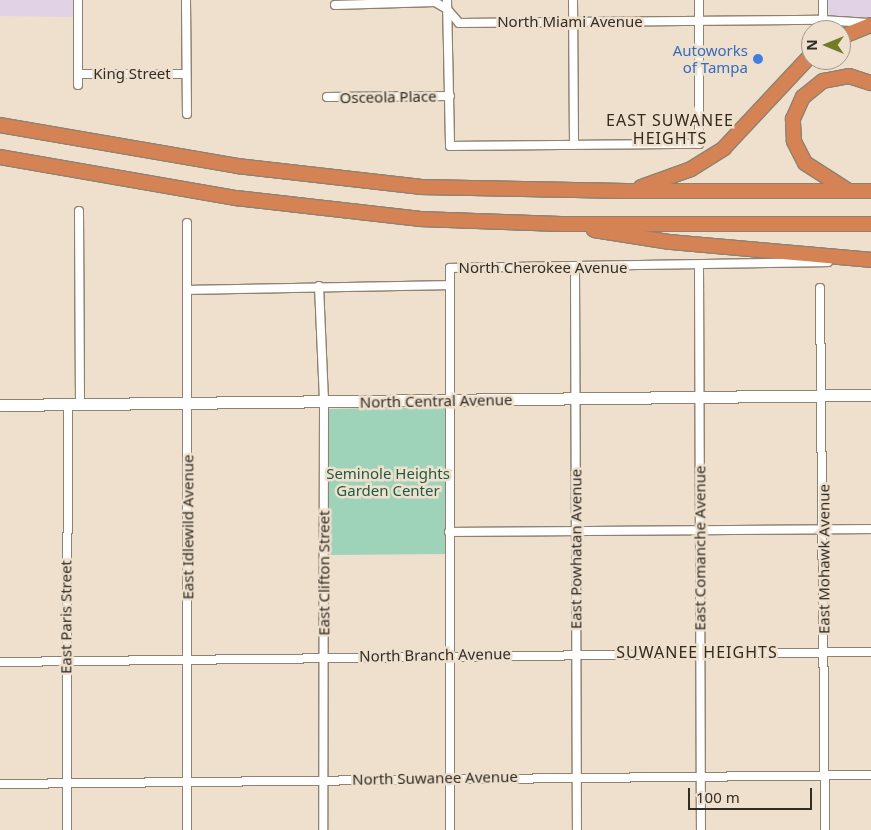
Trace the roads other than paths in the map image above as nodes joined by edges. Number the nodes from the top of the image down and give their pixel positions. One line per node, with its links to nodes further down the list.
1 (78, 0): 17 (street)
2 (186, 0): 18 (street)
3 (447, 0): 8 (street)
4 (573, 0): 13 (street)
5 (699, 0): 11 (street)
6 (824, 0): 10 (street)
7 (335, 5): 8 (street)
8 (447, 9): 13 (street, North Miami Avenue); 21 (street)
9 (801, 20): 11 (street, North Miami Avenue)
10 (824, 20)
11 (699, 21): 13 (street, North Miami Avenue); 25 (street)
12 (851, 22): 14 (street, North Miami Avenue)
13 (572, 23): 25 (street)
14 (871, 24): 15 (highway)
15 (851, 33)
16 (801, 67): 29 (highway)
17 (78, 74): 18 (street, King Street); 20 (street)
18 (186, 74): 23 (street)
19 (871, 83): 27 (highway)
20 (78, 85)
21 (450, 96): 22 (street, Osceola Place); 25 (street)
22 (327, 97)
23 (186, 114)
24 (0, 125): 29 (highway)
25 (574, 145)
26 (0, 157): 32 (highway)
27 (850, 191): 28 (highway); 29 (highway)
28 (871, 191)
29 (626, 192)
30 (79, 211): 50 (street)
31 (187, 223): 41 (street, East Idlewild Avenue)
32 (561, 224): 33 (highway); 34 (highway)
33 (871, 224)
34 (854, 260): 35 (highway); 36 (street, North Cherokee Avenue)
35 (871, 260)
36 (698, 266): 37 (street, North Cherokee Avenue); 44 (street, East Comanche Avenue)
37 (575, 268): 38 (street, North Cherokee Avenue); 45 (street, East Powhatan Avenue)
38 (450, 284): 39 (street, North Cherokee Avenue); 46 (street)
39 (319, 286): 41 (street, North Cherokee Avenue); 47 (street, East Clifton Street)
40 (820, 288): 42 (street, East Mohawk Avenue)
41 (188, 290): 51 (street, East Idlewild Avenue)
42 (824, 395): 43 (street, North Central Avenue); 44 (street, North Central Avenue); 52 (street, East Mohawk Avenue)
43 (871, 395)
44 (700, 397): 45 (street, North Central Avenue); 54 (street, East Comanche Avenue)
45 (575, 399): 46 (street, North Central Avenue); 55 (street, East Powhatan Avenue)
46 (449, 401): 47 (street, North Central Avenue); 56 (street)
47 (324, 402): 51 (street, North Central Avenue); 62 (street, East Clifton Street)
48 (0, 404): 49 (street, North Central Avenue)
49 (68, 404): 50 (street, North Central Avenue); 64 (street, East Paris Street)
50 (80, 404): 51 (street, North Central Avenue)
51 (188, 404): 63 (street, East Idlewild Avenue)
52 (824, 529): 53 (street); 54 (street); 57 (street, East Mohawk Avenue)
53 (871, 529)
54 (700, 530): 55 (street); 59 (street, East Comanche Avenue)
55 (576, 531): 56 (street); 60 (street, East Powhatan Avenue)
56 (449, 532): 61 (street)
57 (825, 652): 58 (street, North Branch Avenue); 59 (street, North Branch Avenue); 66 (street, East Mohawk Avenue)
58 (871, 652)
59 (701, 653): 60 (street, North Branch Avenue); 68 (street, East Comanche Avenue)
60 (576, 654): 61 (street, North Branch Avenue); 69 (street, East Powhatan Avenue)
61 (450, 655): 62 (street, North Branch Avenue); 70 (street)
62 (324, 656): 63 (street, North Branch Avenue); 71 (street, East Clifton Street)
63 (187, 659): 64 (street, North Branch Avenue); 72 (street, East Idlewild Avenue)
64 (66, 661): 65 (street, North Branch Avenue); 73 (street, East Paris Street)
65 (0, 662)
66 (825, 775): 67 (street, North Suwanee Avenue); 68 (street, North Suwanee Avenue); 81 (street, East Mohawk Avenue)
67 (871, 775)
68 (701, 776): 69 (street, North Suwanee Avenue); 80 (street, East Comanche Avenue)
69 (577, 777): 70 (street, North Suwanee Avenue); 79 (street, East Powhatan Avenue)
70 (450, 778): 71 (street, North Suwanee Avenue); 78 (street)
71 (323, 780): 72 (street, North Suwanee Avenue); 77 (street, East Clifton Street)
72 (186, 782): 73 (street, North Suwanee Avenue); 76 (street, East Idlewild Avenue)
73 (66, 783): 74 (street, North Suwanee Avenue); 75 (street, East Paris Street)
74 (0, 784)
75 (67, 830)
76 (187, 830)
77 (323, 830)
78 (450, 830)
79 (577, 830)
80 (701, 830)
81 (825, 830)

